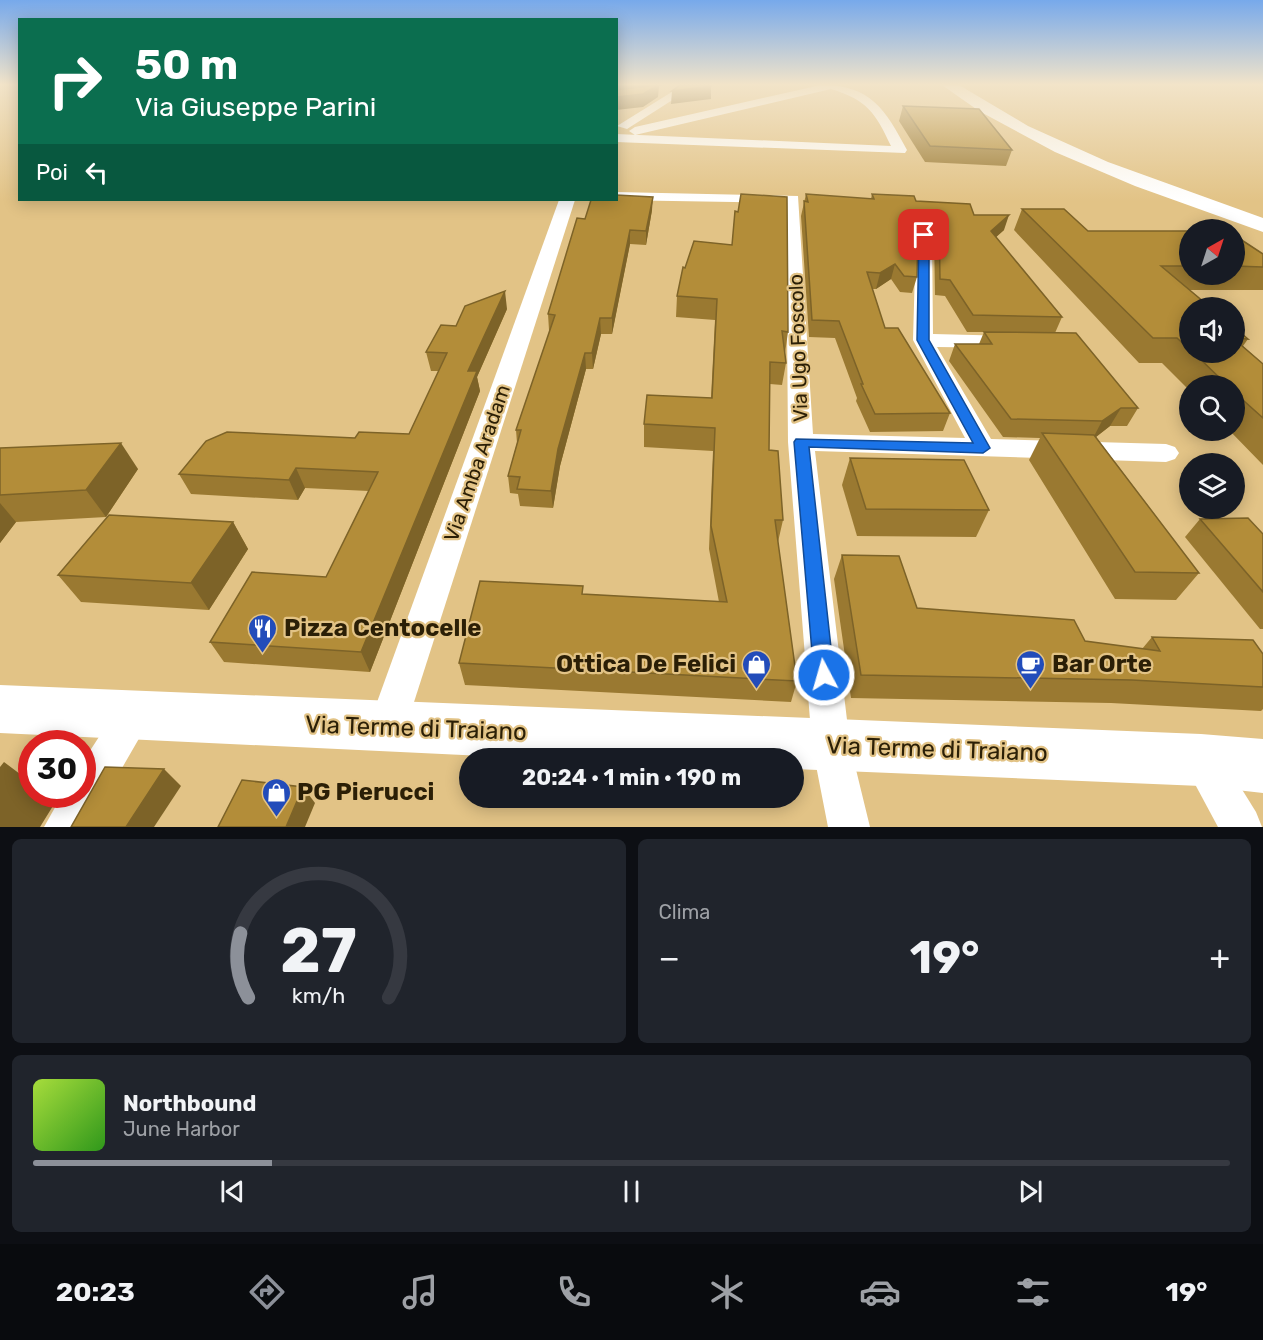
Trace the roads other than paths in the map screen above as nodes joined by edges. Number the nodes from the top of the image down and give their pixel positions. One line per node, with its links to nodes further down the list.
1 (632, 124): 6 (street)
2 (662, 124): 7 (street)
3 (886, 124): 8 (street)
4 (1016, 124): 12 (street)
5 (1037, 124): 11 (street)
6 (618, 133)
7 (618, 134)
8 (618, 134)
9 (618, 195): 16 (street, Via Ugo Foscolo)
10 (570, 201): 21 (street, Via Amba Aradam)
11 (1263, 214)
12 (1263, 225)
13 (924, 235): 14 (street)
14 (923, 340): 15 (street); 17 (street)
15 (1039, 342)
16 (801, 442): 17 (street); 22 (street, Via Ugo Foscolo)
17 (983, 448): 18 (street)
18 (1166, 453)
19 (0, 709): 20 (street, Via Terme di Traiano)
20 (134, 716): 21 (street, Via Terme di Traiano); 25 (street)
21 (387, 728): 22 (street, Via Terme di Traiano)
22 (831, 745): 23 (street, Via Terme di Traiano); 26 (street, Via Ugo Foscolo)
23 (1201, 760): 24 (street, Via Terme di Traiano); 27 (street)
24 (1263, 766)
25 (65, 827)
26 (849, 827)
27 (1241, 827)

